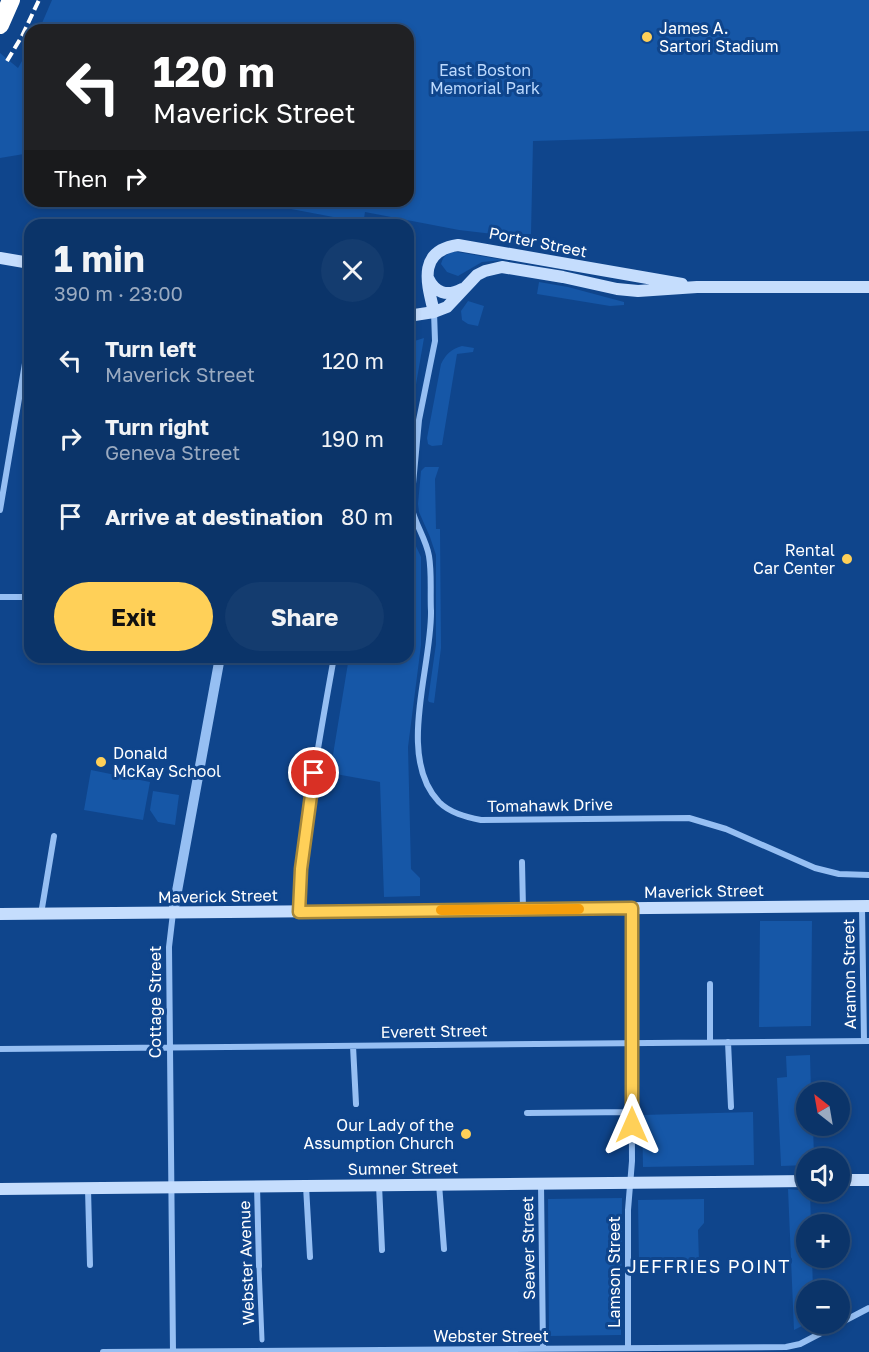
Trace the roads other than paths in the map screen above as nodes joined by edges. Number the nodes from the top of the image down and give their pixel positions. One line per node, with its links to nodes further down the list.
1 (11, 0): 2 (highway)
2 (0, 25)
3 (0, 258): 4 (main road)
4 (24, 262)
5 (428, 277): 6 (main road, Porter Street); 8 (main road); 9 (main road)
6 (697, 287): 7 (main road, Porter Street); 8 (main road, Porter Street)
7 (869, 287)
8 (464, 288): 9 (main road, Porter Street)
9 (434, 312): 10 (main road, Porter Street); 12 (street, Tomahawk Drive)
10 (414, 315)
11 (24, 369): 13 (street)
12 (414, 480)
13 (0, 510)
14 (414, 518): 21 (street, Tomahawk Drive)
15 (0, 597): 16 (street)
16 (24, 597)
17 (219, 663): 26 (street, Cottage Street)
18 (333, 663): 25 (street)
19 (54, 836): 27 (street)
20 (522, 862): 24 (street)
21 (869, 875)
22 (865, 906): 23 (main road, Maverick Street); 30 (street, Aramon Street)
23 (632, 908): 24 (main road, Maverick Street); 33 (street, Lamson Street)
24 (523, 910): 25 (main road, Maverick Street)
25 (299, 912): 26 (main road, Maverick Street)
26 (173, 913): 27 (main road, Maverick Street); 35 (street, Cottage Street)
27 (41, 914): 28 (main road, Maverick Street)
28 (0, 915)
29 (710, 984): 31 (street)
30 (866, 1041): 32 (street, Everett Street)
31 (710, 1042): 32 (street, Everett Street); 33 (street, Everett Street)
32 (728, 1042): 38 (street)
33 (632, 1043): 34 (street, Everett Street); 39 (street, Lamson Street)
34 (353, 1046): 35 (street, Everett Street); 37 (street)
35 (170, 1047): 36 (street, Everett Street); 50 (street, Cottage Street)
36 (0, 1049)
37 (356, 1104)
38 (730, 1107)
39 (632, 1112): 40 (street); 44 (street, Lamson Street)
40 (527, 1113)
41 (796, 1180): 44 (main road, Sumner Street)
42 (850, 1180): 43 (main road)
43 (869, 1180)
44 (630, 1182): 45 (main road, Sumner Street); 60 (street, Lamson Street)
45 (541, 1183): 46 (main road, Sumner Street); 61 (street, Seaver Street)
46 (440, 1184): 47 (main road, Sumner Street); 53 (street)
47 (379, 1185): 49 (main road, Sumner Street); 54 (street)
48 (257, 1186): 49 (main road, Sumner Street); 50 (main road, Sumner Street); 57 (street, Webster Avenue)
49 (306, 1186): 55 (street)
50 (172, 1187): 51 (main road, Sumner Street); 65 (street, Cottage Street)
51 (88, 1188): 52 (main road, Sumner Street); 56 (street)
52 (0, 1189)
53 (444, 1249)
54 (382, 1250)
55 (310, 1257)
56 (90, 1264)
57 (259, 1266): 59 (street, Webster Avenue)
58 (869, 1308): 62 (street, Webster Street)
59 (262, 1340)
60 (628, 1348): 61 (street, Webster Street); 62 (street, Webster Street)
61 (543, 1349): 63 (street, Webster Street)
62 (741, 1350)
63 (483, 1351): 65 (street, Webster Street)
64 (103, 1352): 65 (street, Webster Street)
65 (173, 1352)

